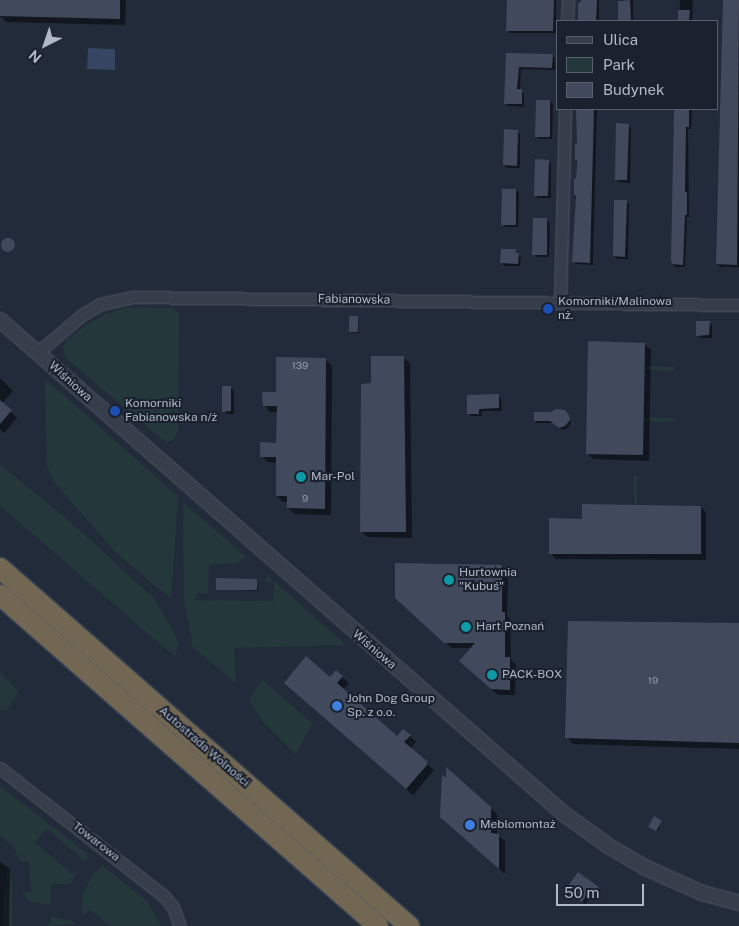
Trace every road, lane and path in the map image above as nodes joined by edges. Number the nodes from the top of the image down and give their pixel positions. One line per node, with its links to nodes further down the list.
1 (568, 0): 2 (street)
2 (567, 20)
3 (565, 110): 4 (street)
4 (560, 303): 5 (street, Fabianowska); 7 (street, Fabianowska)
5 (739, 305)
6 (0, 320): 7 (street)
7 (37, 353): 11 (street, Wiśniowa)
8 (0, 568): 14 (highway, Autostrada Wolności)
9 (0, 595): 13 (highway, Autostrada Wolności)
10 (0, 768): 12 (street, Towarowa)
11 (739, 903)
12 (180, 926)
13 (378, 926)
14 (409, 926)

